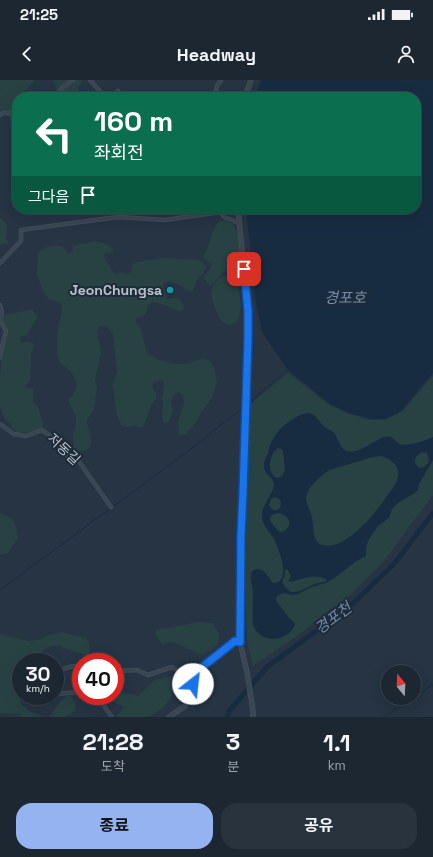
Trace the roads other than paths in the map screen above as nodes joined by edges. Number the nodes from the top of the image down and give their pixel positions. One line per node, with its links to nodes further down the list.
1 (73, 80): 5 (street)
2 (90, 80): 6 (street)
3 (221, 80): 7 (street)
4 (251, 80): 8 (street)
5 (59, 92)
6 (101, 92)
7 (216, 92)
8 (247, 92)
9 (12, 113): 10 (street)
10 (0, 115)
11 (197, 214): 15 (street)
12 (222, 214): 14 (street)
13 (238, 214): 14 (street)
14 (239, 223): 20 (street)
15 (0, 263)
16 (0, 305): 17 (street)
17 (0, 358)
18 (0, 424): 19 (street, 저동길)
19 (111, 507)
20 (240, 642): 22 (street); 26 (street)
21 (124, 671): 22 (street)
22 (194, 682): 25 (street)
23 (104, 705): 24 (street)
24 (112, 717)
25 (169, 717)
26 (253, 717)

